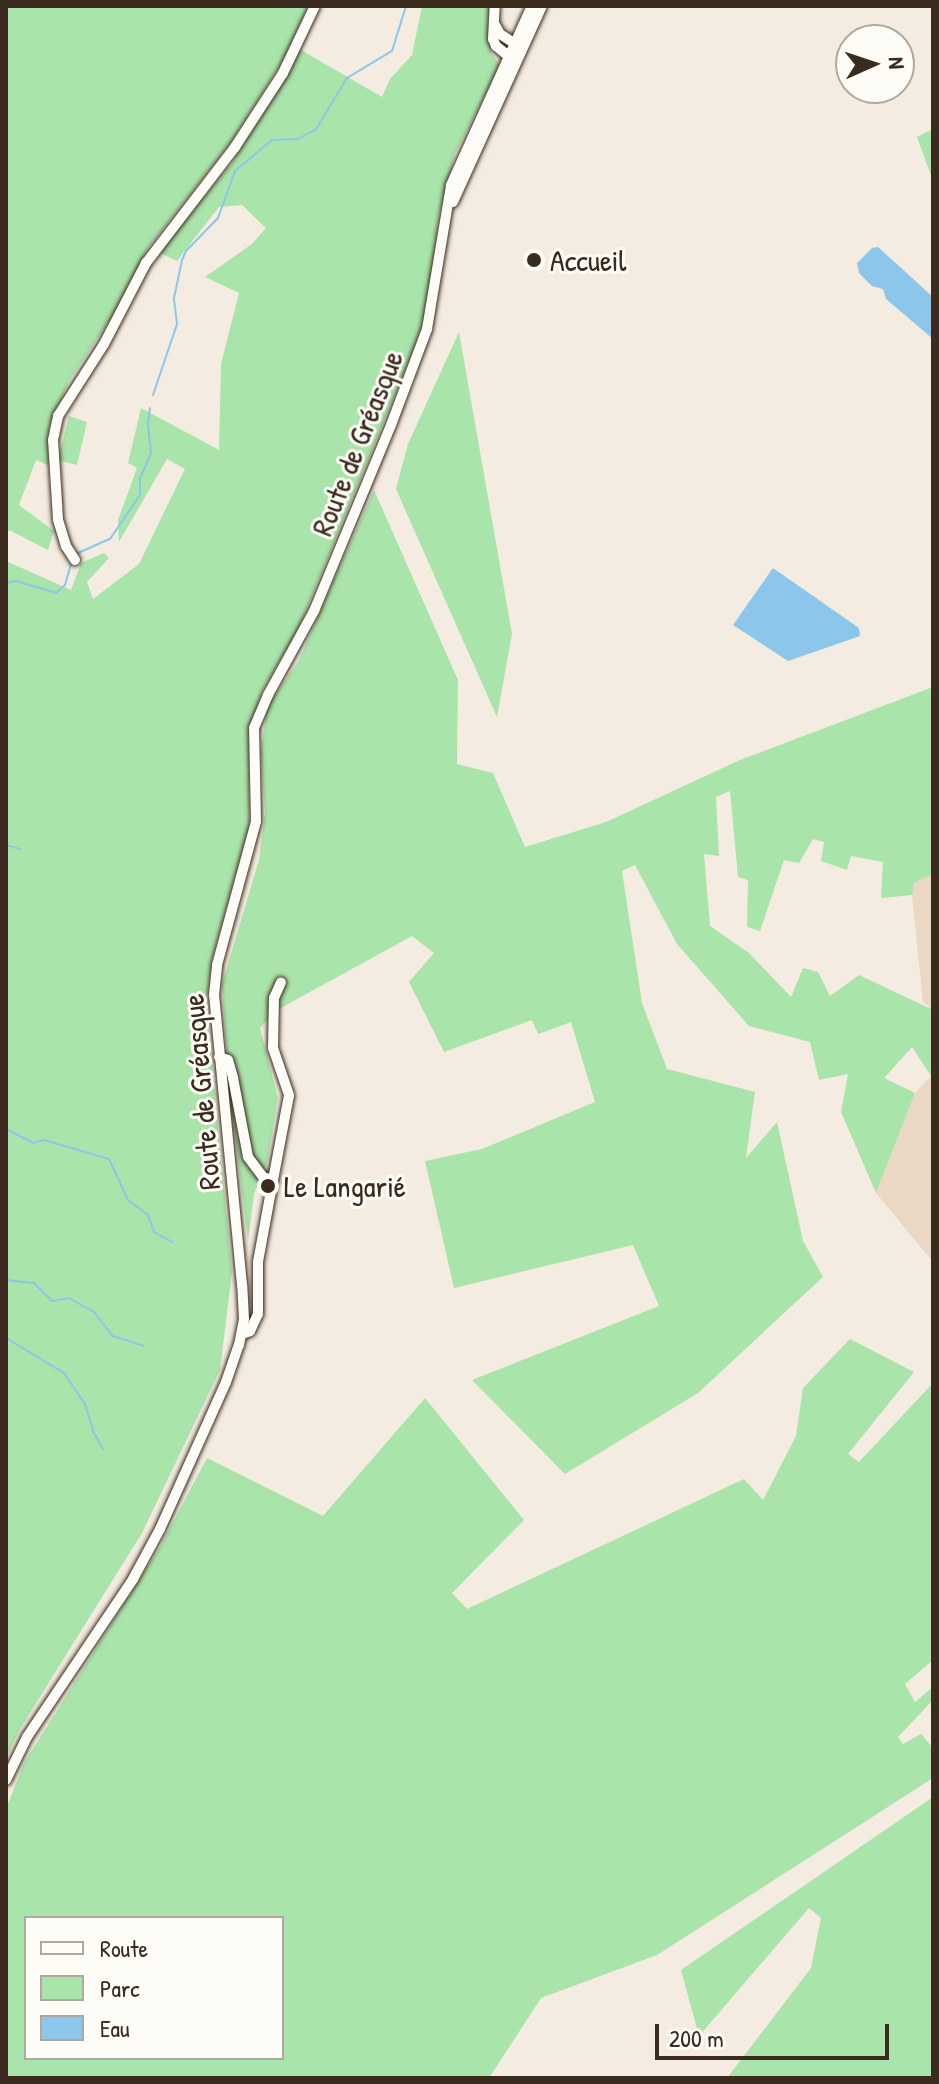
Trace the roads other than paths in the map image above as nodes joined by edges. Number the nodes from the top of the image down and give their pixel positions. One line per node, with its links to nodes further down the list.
1 (315, 6): 10 (street)
2 (495, 6): 5 (street)
3 (532, 6): 6 (street, Route de Gréasque)
4 (542, 6): 7 (street, Route de Gréasque)
5 (495, 25): 6 (street); 8 (street)
6 (514, 42): 7 (street); 8 (street, Route de Gréasque)
7 (520, 53): 8 (street); 9 (street, Route de Gréasque)
8 (508, 55): 9 (street, Route de Gréasque)
9 (442, 239): 12 (street, Route de Gréasque)
10 (75, 560)
11 (281, 982): 13 (street)
12 (219, 1057): 13 (street); 14 (street, Route de Gréasque)
13 (273, 1180): 14 (street)
14 (242, 1334): 15 (street, Route de Gréasque)
15 (6, 1780)

